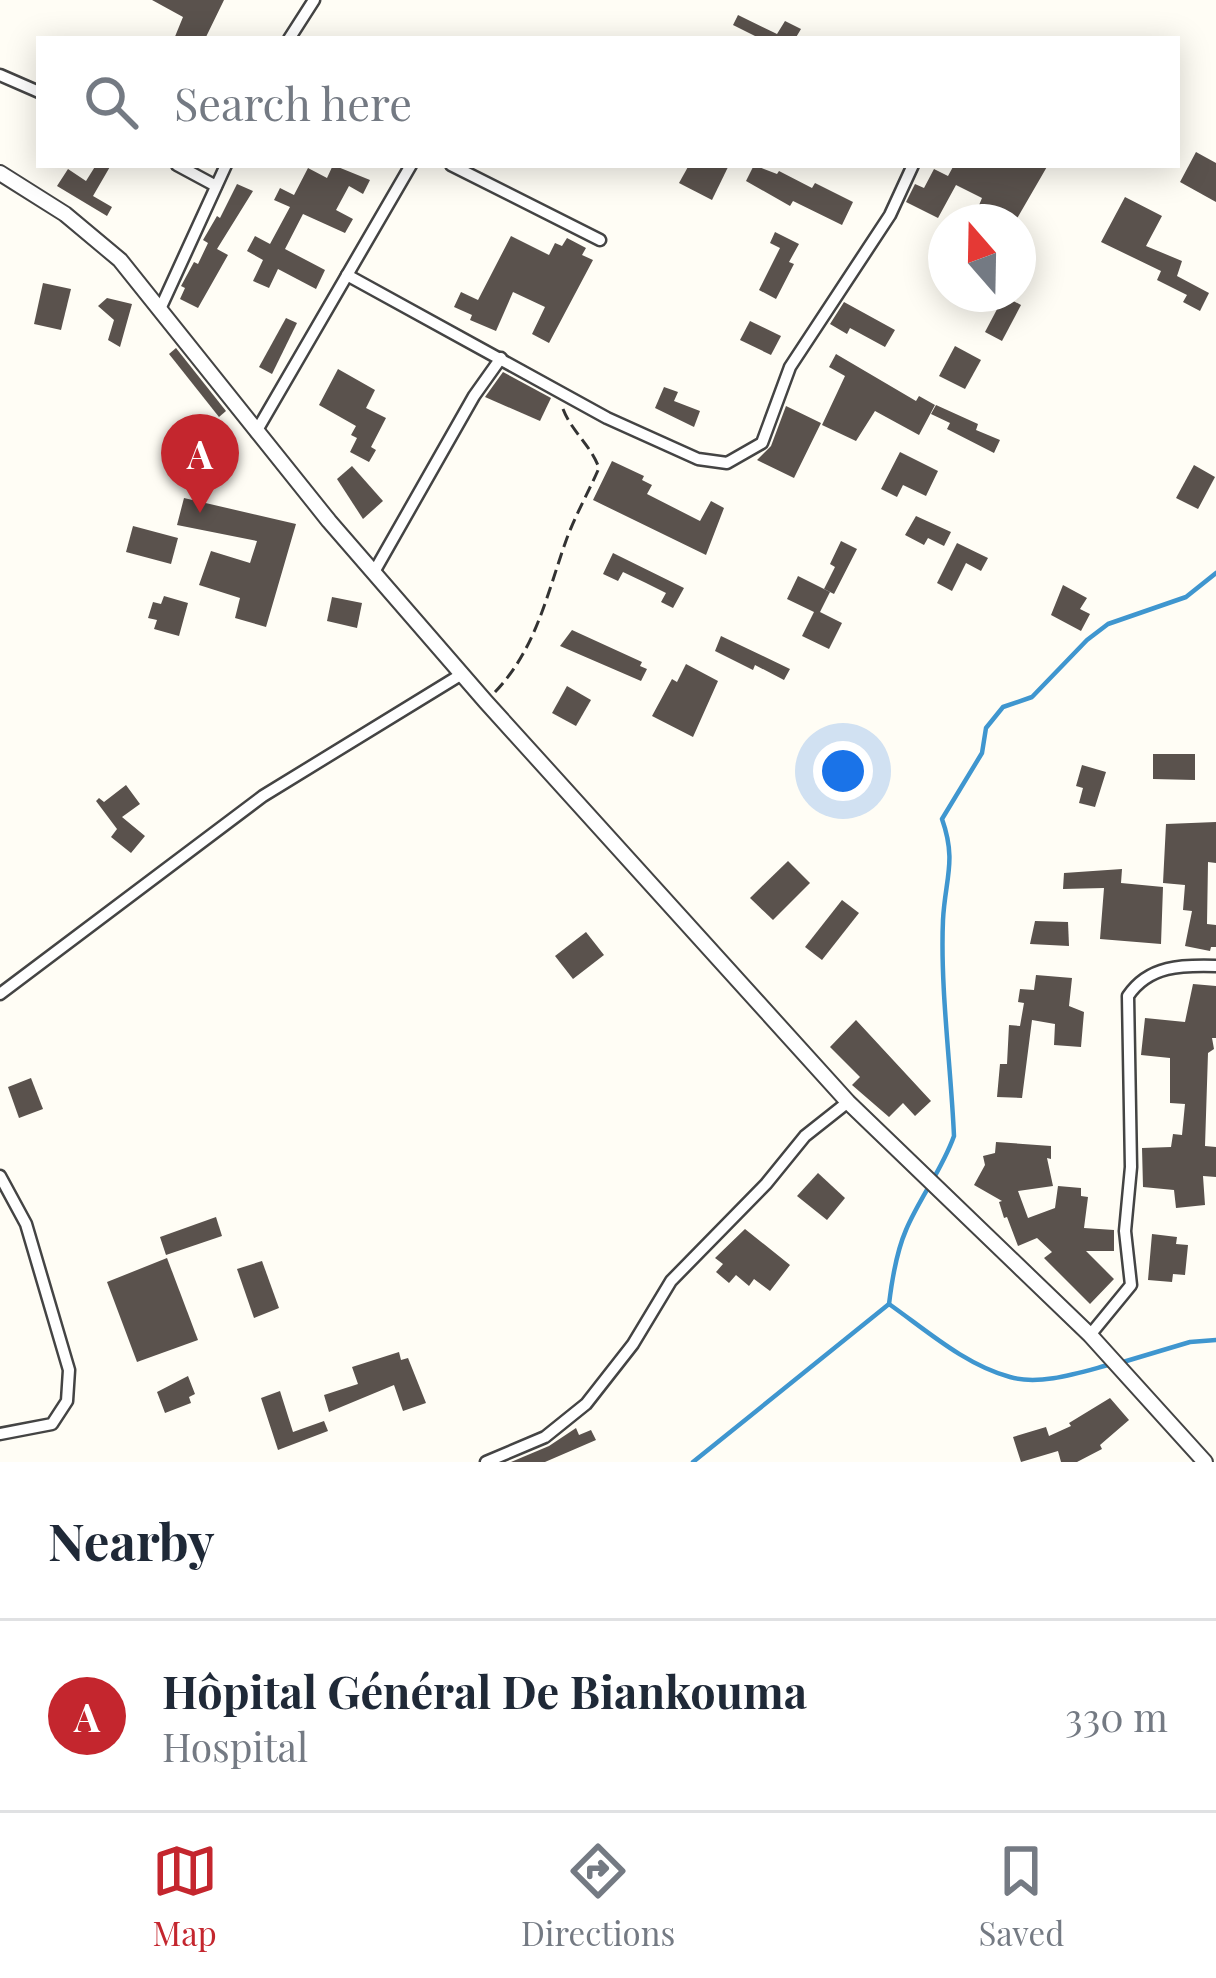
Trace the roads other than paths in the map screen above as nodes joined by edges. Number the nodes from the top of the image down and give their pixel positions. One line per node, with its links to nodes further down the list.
1 (314, 0): 2 (street)
2 (291, 36)
3 (0, 75): 4 (street)
4 (36, 91)
5 (183, 168): 11 (street)
6 (225, 168): 11 (street)
7 (409, 168): 13 (street)
8 (457, 168): 12 (street)
9 (912, 168): 15 (street)
10 (0, 173): 14 (street)
11 (216, 186): 14 (street)
12 (599, 240)
13 (347, 275): 15 (street); 16 (street)
14 (161, 307): 16 (street)
15 (501, 358): 17 (street)
16 (256, 432): 17 (street)
17 (374, 572): 18 (street)
18 (462, 674): 20 (street); 21 (street)
19 (1216, 966): 23 (street)
20 (0, 994)
21 (848, 1102): 23 (street); 25 (street)
22 (0, 1176): 24 (street)
23 (1090, 1334): 26 (street)
24 (0, 1434)
25 (486, 1462)
26 (1205, 1462)

